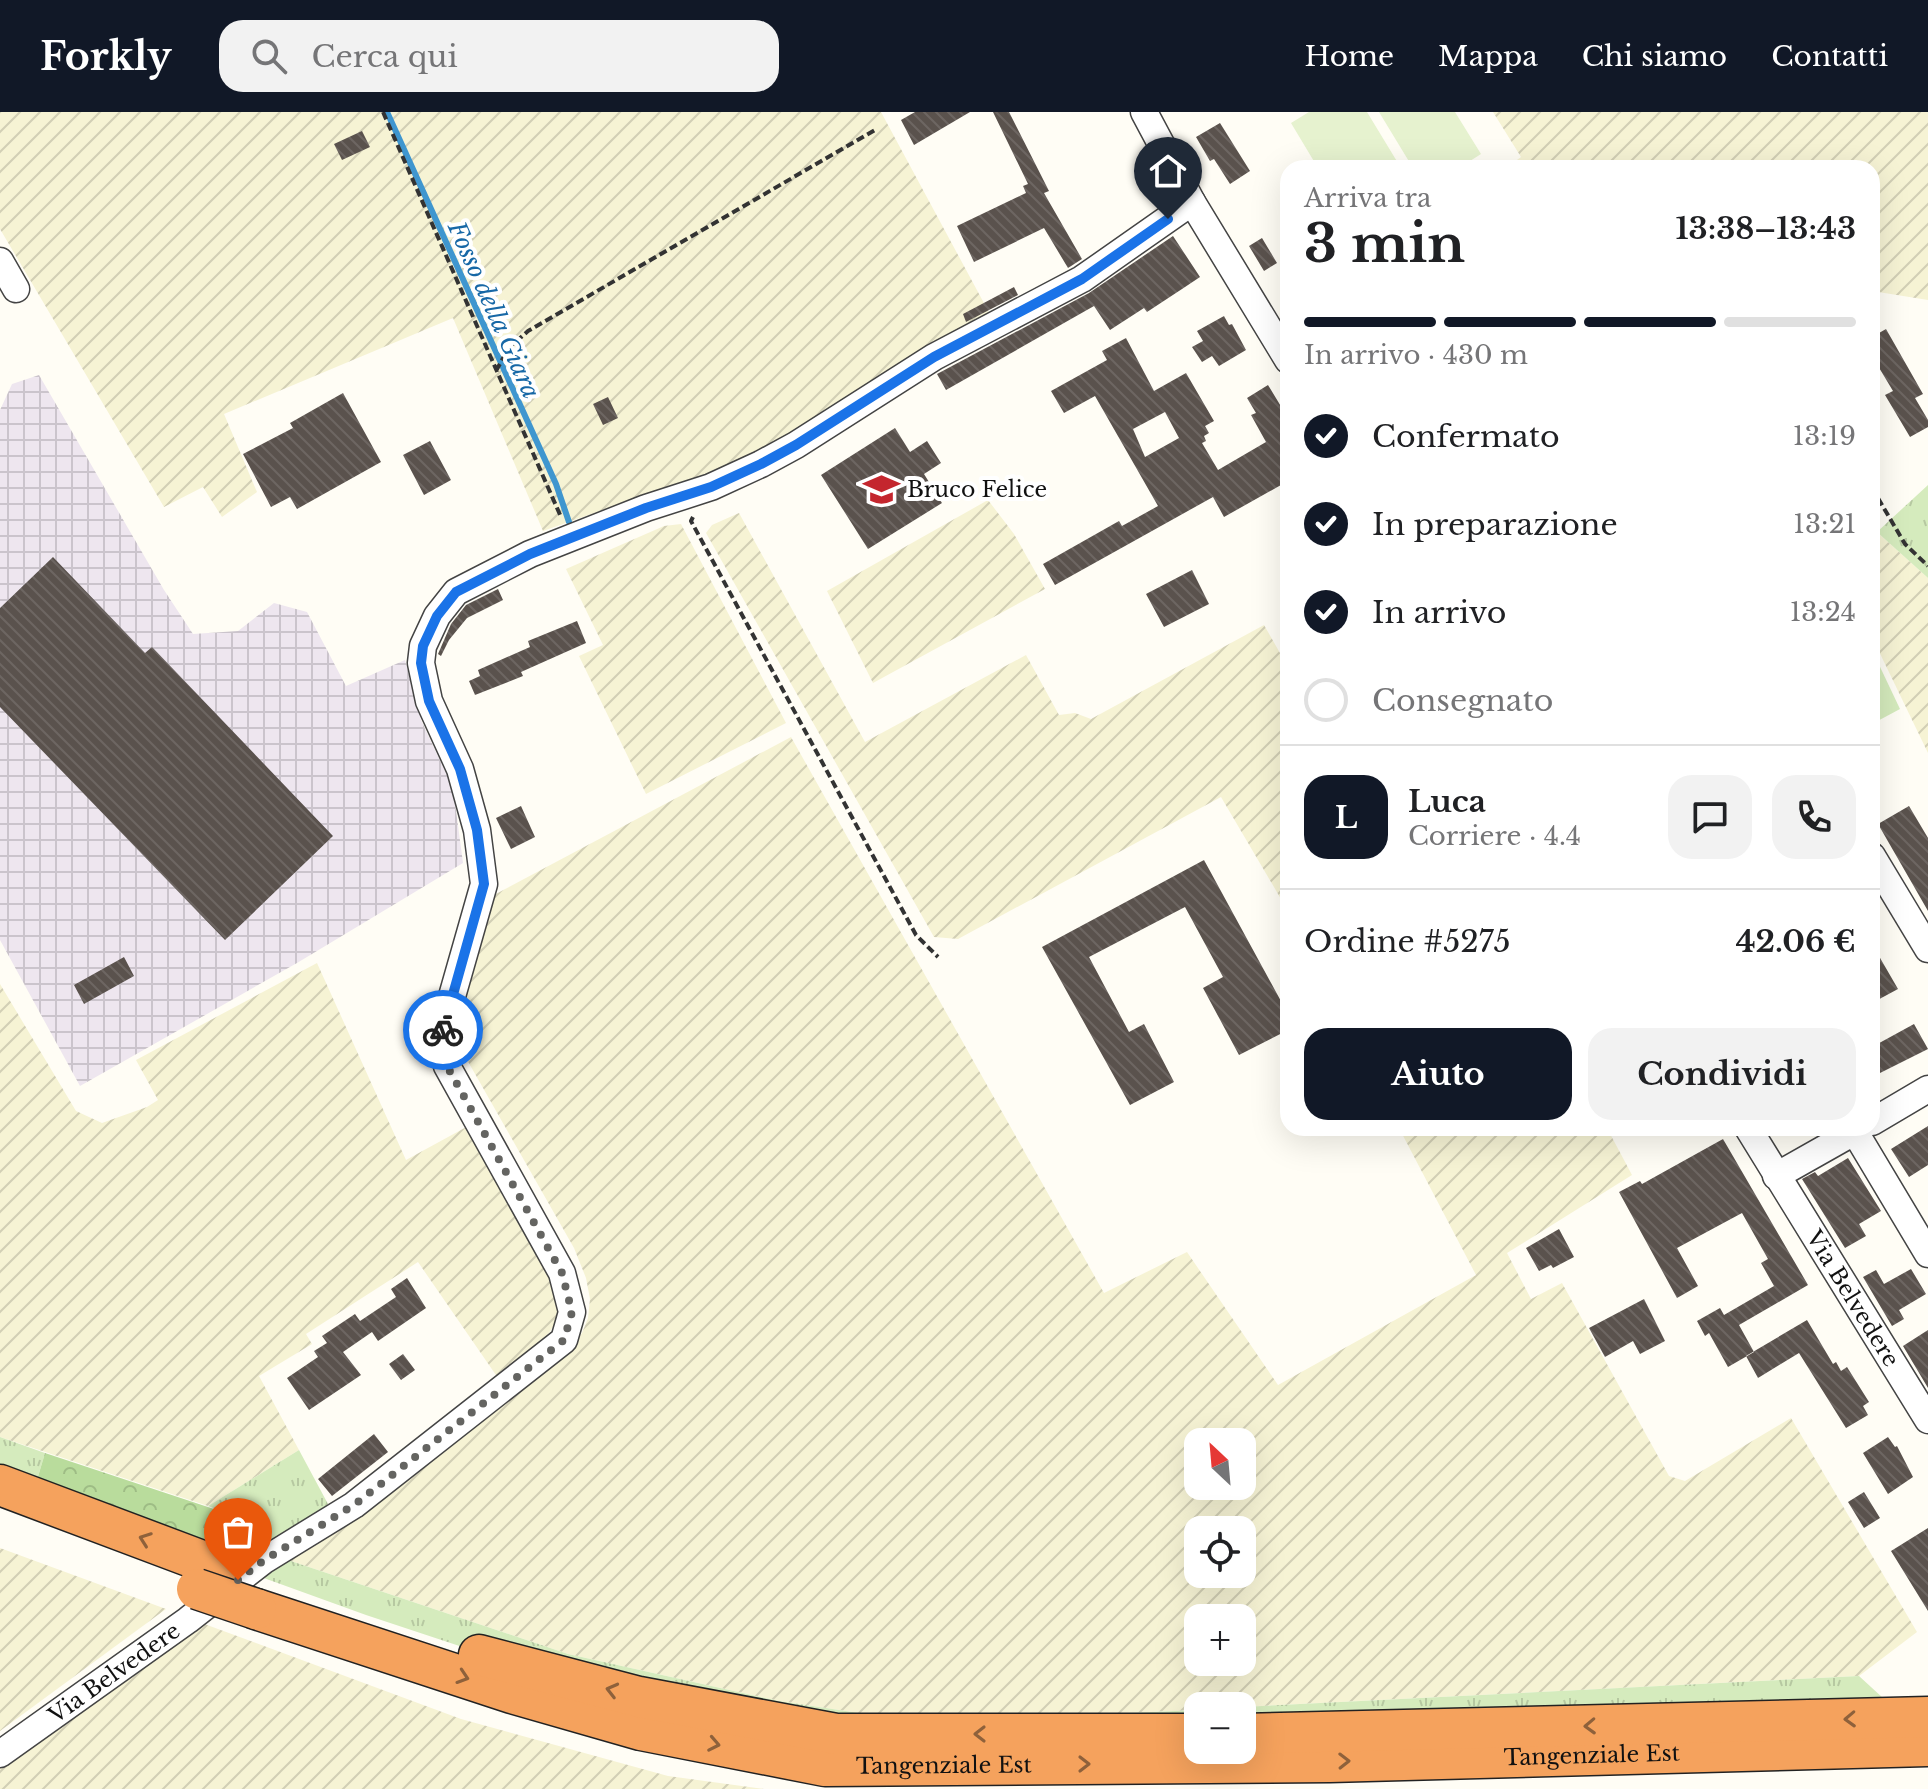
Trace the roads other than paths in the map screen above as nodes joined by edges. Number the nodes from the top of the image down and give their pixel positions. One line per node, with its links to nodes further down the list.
1 (1144, 112): 2 (street)
2 (1192, 202): 5 (street); 24 (street, Via Belvedere)
3 (0, 261): 4 (street)
4 (16, 289)
5 (1280, 347)
6 (1880, 869): 7 (street)
7 (1928, 949)
8 (1928, 1089): 9 (street)
9 (1880, 1117)
10 (1753, 1136): 13 (street, Via Belvedere)
11 (1847, 1136): 13 (street)
12 (1868, 1136): 14 (street)
13 (1776, 1176): 15 (street, Via Belvedere)
14 (1928, 1254)
15 (1928, 1420)
16 (0, 1485): 18 (highway, Tangenziale Est, one-way to 16)
17 (0, 1515): 18 (highway, Tangenziale Est)
18 (207, 1578): 19 (highway, Tangenziale Est, bridge)
19 (264, 1598): 21 (highway, Tangenziale Est, one-way to 19); 23 (highway, Tangenziale Est, one-way to 23)
20 (1928, 1717): 22 (highway, Tangenziale Est, one-way to 22)
21 (1184, 1734)
22 (1256, 1734)
23 (1928, 1746)
24 (0, 1754)

